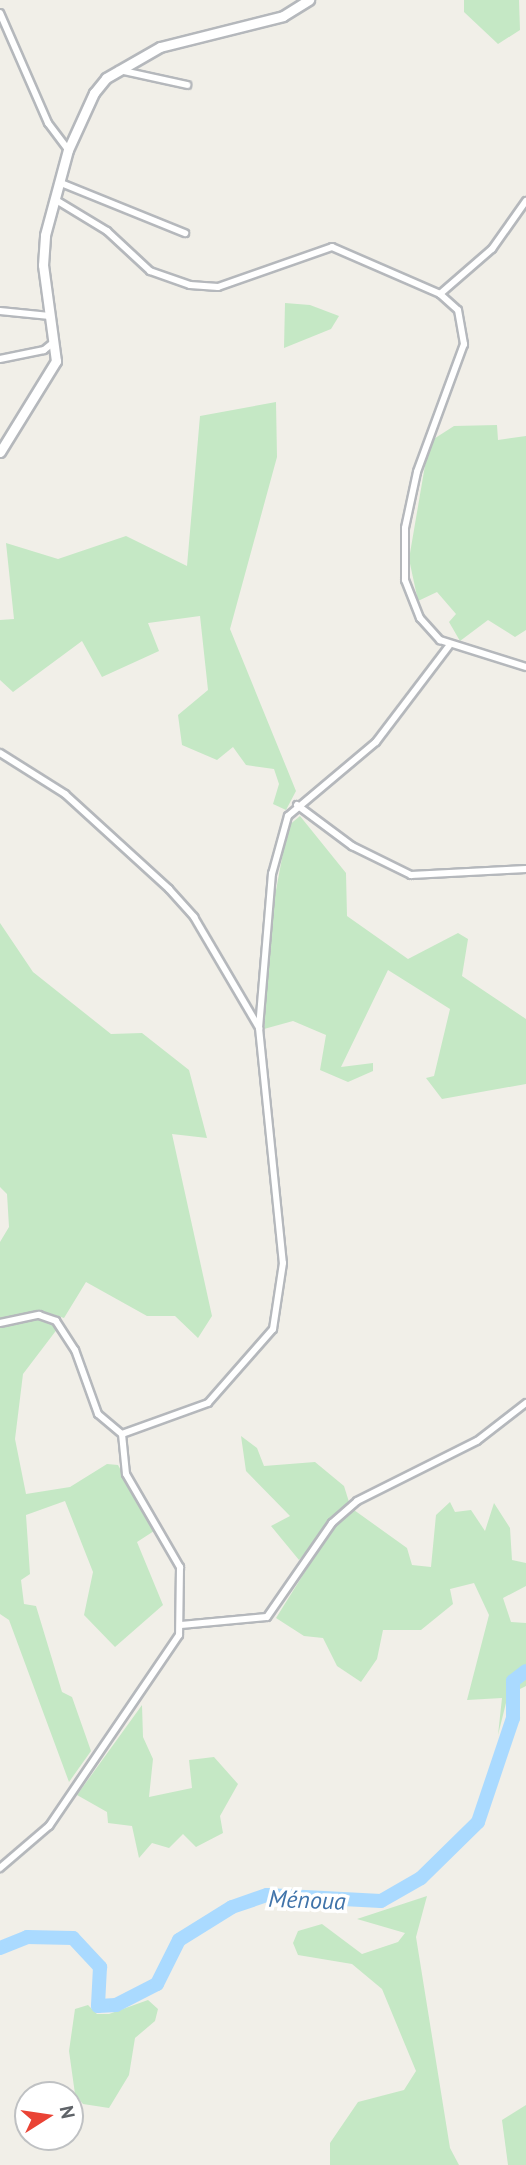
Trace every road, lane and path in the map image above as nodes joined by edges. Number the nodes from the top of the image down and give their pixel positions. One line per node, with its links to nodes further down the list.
1 (309, 0): 3 (street)
2 (0, 13): 5 (street)
3 (117, 69): 4 (street); 5 (street)
4 (187, 85)
5 (68, 150): 6 (street)
6 (61, 183): 7 (street); 9 (street)
7 (55, 200): 10 (street); 12 (street)
8 (526, 201): 10 (street)
9 (185, 233)
10 (439, 294): 17 (street)
11 (0, 311): 12 (street)
12 (50, 316): 13 (street)
13 (56, 340): 14 (street); 15 (street)
14 (0, 359)
15 (4, 440): 16 (street)
16 (0, 452)
17 (440, 640): 18 (street); 19 (street)
18 (449, 646): 19 (street); 20 (street)
19 (441, 655): 22 (street)
20 (526, 667)
21 (0, 753): 24 (street)
22 (297, 804): 23 (street); 24 (street)
23 (526, 869)
24 (259, 1028): 27 (street)
25 (0, 1323): 27 (street)
26 (526, 1403): 28 (street)
27 (122, 1434): 28 (street)
28 (181, 1625): 29 (street)
29 (0, 1868)

